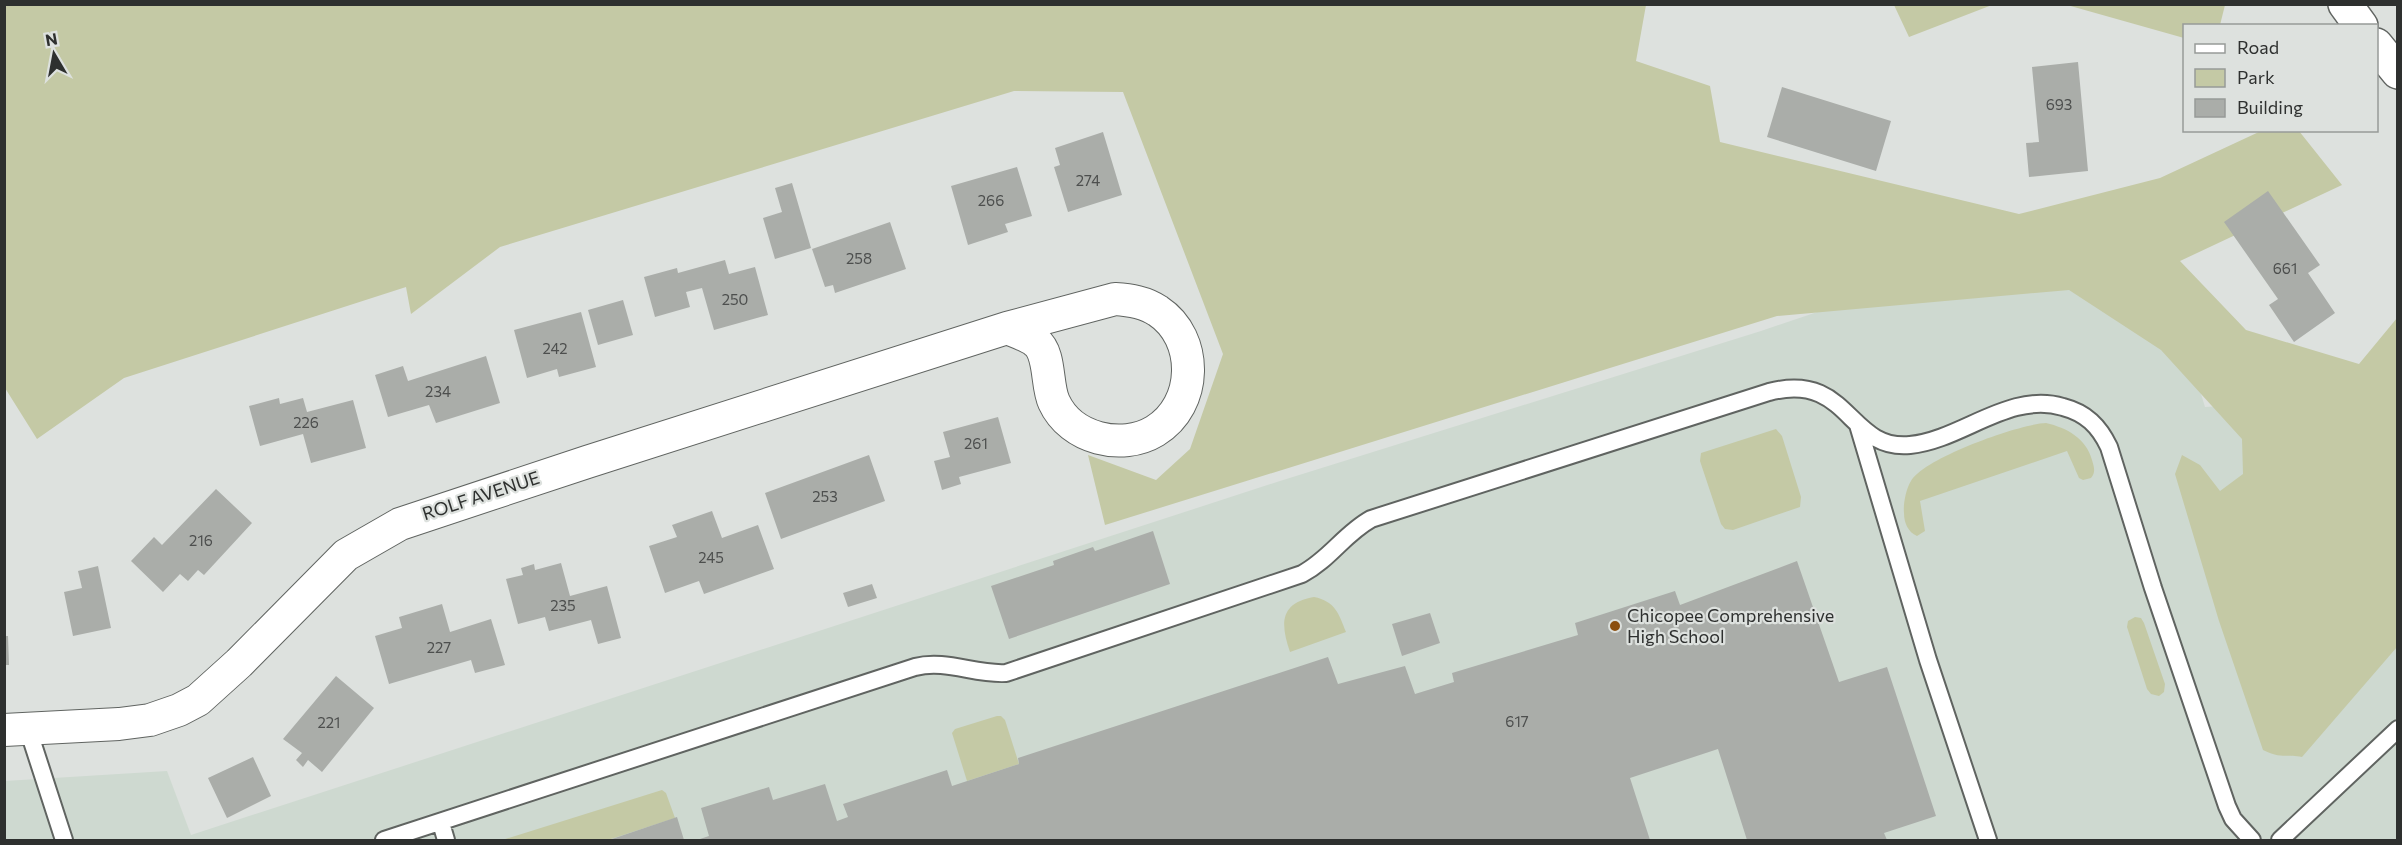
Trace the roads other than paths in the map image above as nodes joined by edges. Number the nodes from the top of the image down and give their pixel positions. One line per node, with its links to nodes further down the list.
1 (2345, 4): 2 (main road)
2 (2360, 24)
3 (2378, 48): 4 (main road)
4 (2397, 72)
5 (1007, 328): 5 (street, ROLF AVENUE); 8 (street, ROLF AVENUE)
6 (1857, 424): 9 (lane); 13 (lane); 14 (lane)
7 (2397, 729): 15 (lane)
8 (16, 730): 10 (lane)
9 (441, 823): 11 (lane); 12 (lane)
10 (64, 840)
11 (384, 840)
12 (446, 840)
13 (1988, 840)
14 (2252, 840)
15 (2280, 840)

